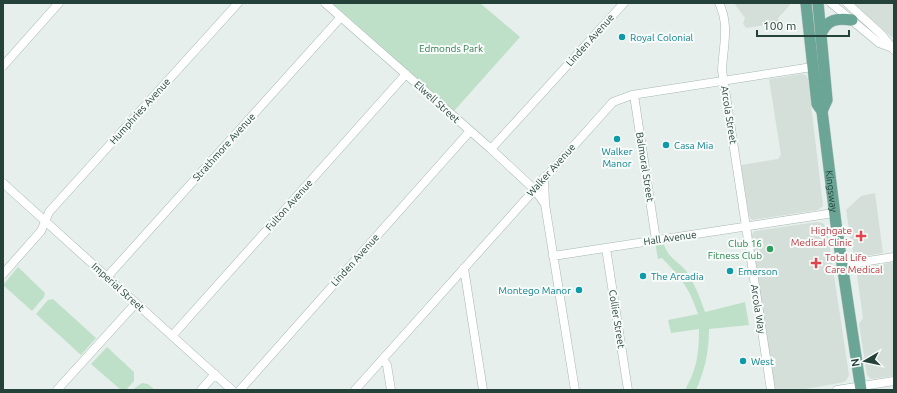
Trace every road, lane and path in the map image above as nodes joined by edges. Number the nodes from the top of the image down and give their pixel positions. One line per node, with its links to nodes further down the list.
1 (60, 3): 14 (street)
2 (238, 3): 27 (street, Humphries Avenue)
3 (325, 3): 10 (street, Elwell Street)
4 (624, 3): 21 (street, Linden Avenue)
5 (719, 3): 17 (street, Arcola Street)
6 (806, 3): 15 (main road, Kingsway)
7 (818, 3): 12 (main road, Kingsway)
8 (831, 3): 11 (street)
9 (848, 3): 13 (street)
10 (341, 18): 16 (street, Elwell Street); 36 (street, Strathmore Avenue)
11 (852, 20): 12 (main road); 13 (street)
12 (821, 34): 19 (main road, Kingsway)
13 (892, 48)
14 (3, 66)
15 (812, 67): 17 (street, Walker Avenue); 19 (main road, Kingsway)
16 (406, 74): 20 (street, Elwell Street); 38 (street, Fulton Avenue)
17 (724, 81): 18 (street, Walker Avenue); 28 (street, Arcola Street)
18 (634, 95): 22 (street, Walker Avenue); 29 (street, Balmoral Street)
19 (822, 111): 26 (main road, Kingsway)
20 (470, 131): 21 (street, Elwell Street); 46 (street, Linden Avenue)
21 (491, 149): 24 (street, Elwell Street)
22 (544, 177): 24 (street, Walker Avenue); 25 (street, Elwell Street)
23 (3, 183): 27 (street, Imperial Street)
24 (534, 188): 25 (street, Elwell Street); 34 (street, Walker Avenue)
25 (545, 204): 31 (street, Elwell Street)
26 (834, 213): 28 (street, Hall Avenue); 33 (main road, Kingsway)
27 (45, 221): 35 (street, Humphries Avenue); 36 (street, Imperial Street)
28 (746, 227): 29 (street, Hall Avenue); 52 (street, Arcola Way)
29 (656, 240): 30 (street, Hall Avenue)
30 (606, 248): 31 (street, Hall Avenue); 51 (street, Collier Street)
31 (553, 256): 50 (street, Elwell Street)
32 (894, 257): 33 (street)
33 (842, 265): 42 (main road, Kingsway)
34 (464, 268): 39 (street, Walker Avenue); 49 (street)
35 (3, 274)
36 (107, 277): 37 (street, Imperial Street)
37 (136, 303): 38 (street, Imperial Street); 43 (street)
38 (172, 336): 40 (street, Imperial Street)
39 (383, 360): 47 (street, Walker Avenue); 48 (street)
40 (215, 374): 44 (street); 45 (street, Imperial Street)
41 (894, 381): 42 (street)
42 (861, 388): 53 (street)
43 (57, 390)
44 (201, 390)
45 (232, 390)
46 (240, 390)
47 (356, 390)
48 (391, 390)
49 (483, 390)
50 (575, 390)
51 (628, 390)
52 (770, 390)
53 (837, 390)

